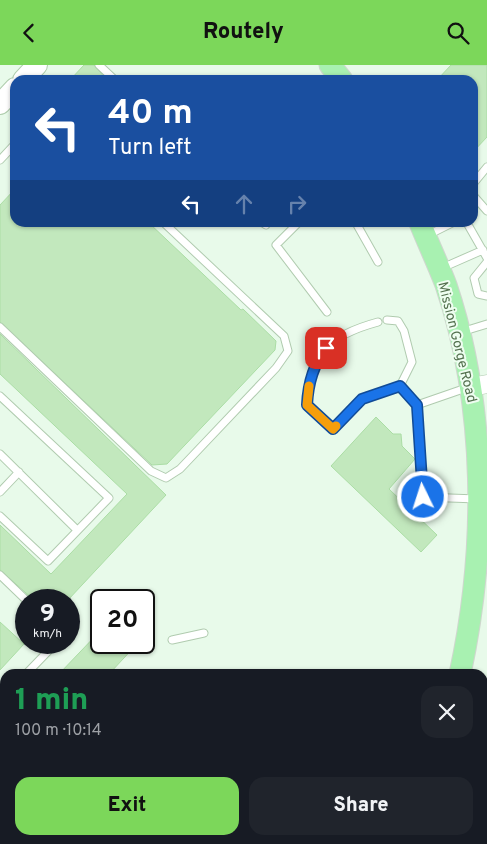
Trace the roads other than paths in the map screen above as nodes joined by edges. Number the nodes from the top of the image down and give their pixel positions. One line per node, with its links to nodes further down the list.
1 (37, 65): 4 (main road)
2 (99, 65): 5 (lane)
3 (330, 65): 6 (main road)
4 (28, 75)
5 (110, 75)
6 (338, 75)
7 (10, 93): 8 (main road)
8 (0, 104)
9 (10, 149): 10 (lane)
10 (0, 160)
11 (487, 167): 12 (lane)
12 (478, 179)
13 (478, 200): 14 (lane)
14 (487, 211)
15 (168, 227): 30 (lane)
16 (294, 227): 26 (lane)
17 (358, 227): 22 (lane)
18 (469, 227): 20 (lane)
19 (422, 229): 24 (main road, Mission Gorge Road)
20 (483, 250): 21 (lane); 24 (lane)
21 (487, 258)
22 (378, 262)
23 (487, 262): 25 (lane)
24 (439, 269): 31 (main road, Mission Gorge Road)
25 (487, 296)
26 (327, 312)
27 (387, 320): 33 (lane)
28 (378, 322): 33 (lane)
29 (487, 324): 31 (lane)
30 (0, 327)
31 (459, 333): 32 (main road, Mission Gorge Road)
32 (479, 385): 35 (lane); 39 (main road, Mission Gorge Road)
33 (400, 386): 35 (lane)
34 (0, 396): 41 (lane)
35 (417, 405): 39 (lane)
36 (0, 454): 37 (lane)
37 (19, 472): 38 (lane); 41 (lane)
38 (0, 492)
39 (481, 508): 48 (main road, Mission Gorge Road)
40 (0, 516): 41 (lane)
41 (78, 530)
42 (0, 575): 43 (lane)
43 (15, 589)
44 (204, 633): 45 (lane)
45 (172, 640)
46 (45, 654): 47 (lane)
47 (31, 669)
48 (461, 669)

